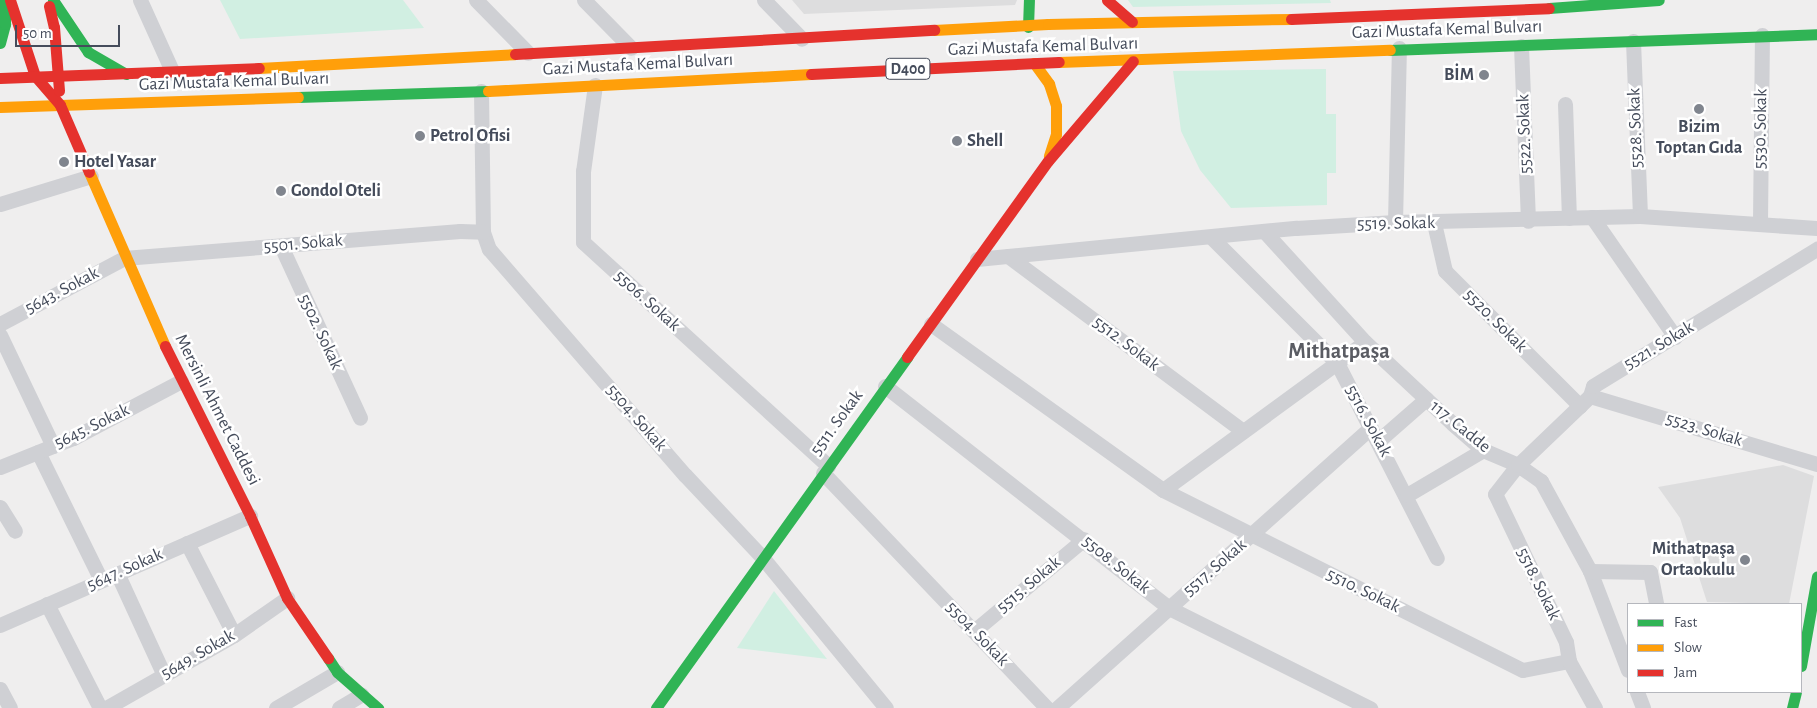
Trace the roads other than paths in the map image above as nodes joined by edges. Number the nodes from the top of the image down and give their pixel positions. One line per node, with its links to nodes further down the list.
1 (5, 0): 18 (main road)
2 (10, 0): 27 (main road, Mersinli Ahmet Caddesi)
3 (47, 0): 28 (main road, Mersinli Ahmet Caddesi)
4 (53, 0): 26 (main road)
5 (140, 0): 25 (street)
6 (476, 0): 22 (street)
7 (584, 0): 20 (street)
8 (764, 0): 16 (street)
9 (1029, 0): 13 (main road)
10 (1107, 0): 12 (main road)
11 (1659, 0): 12 (main road, Gazi Mustafa Kemal Bulvarı / D400)
12 (1132, 22): 13 (main road, Gazi Mustafa Kemal Bulvarı / D400)
13 (1028, 27): 16 (main road, Gazi Mustafa Kemal Bulvarı / D400)
14 (1817, 34): 15 (main road, Gazi Mustafa Kemal Bulvarı / D400)
15 (1762, 35): 17 (main road, Gazi Mustafa Kemal Bulvarı / D400); 43 (street, 5530. Sokak)
16 (802, 39): 20 (main road, Gazi Mustafa Kemal Bulvarı / D400)
17 (1633, 41): 19 (main road, Gazi Mustafa Kemal Bulvarı / D400); 38 (street, 5528. Sokak)
18 (0, 43)
19 (1522, 46): 21 (main road, Gazi Mustafa Kemal Bulvarı / D400); 41 (street, 5522. Sokak)
20 (630, 48): 22 (main road, Gazi Mustafa Kemal Bulvarı / D400)
21 (1399, 48): 23 (main road, Gazi Mustafa Kemal Bulvarı / D400); 42 (street)
22 (528, 54): 25 (main road, Gazi Mustafa Kemal Bulvarı / D400)
23 (1133, 61): 24 (main road, Gazi Mustafa Kemal Bulvarı / D400); 35 (main road)
24 (1034, 63): 30 (main road, Gazi Mustafa Kemal Bulvarı / D400); 35 (main road)
25 (173, 73): 26 (main road, Gazi Mustafa Kemal Bulvarı / D400)
26 (126, 74): 28 (main road, Gazi Mustafa Kemal Bulvarı / D400)
27 (35, 76): 28 (main road, Gazi Mustafa Kemal Bulvarı / D400); 29 (main road, Gazi Mustafa Kemal Bulvarı / D400); 33 (main road, Mersinli Ahmet Caddesi)
28 (58, 76): 33 (main road, Mersinli Ahmet Caddesi)
29 (0, 78)
30 (595, 85): 31 (main road, Gazi Mustafa Kemal Bulvarı / D400); 74 (street, 5506. Sokak)
31 (481, 90): 33 (main road, Gazi Mustafa Kemal Bulvarı / D400); 47 (street, 5504. Sokak)
32 (1565, 104): 40 (street)
33 (60, 105): 34 (main road, Gazi Mustafa Kemal Bulvarı / D400); 36 (main road, Mersinli Ahmet Caddesi)
34 (0, 107)
35 (1048, 160): 53 (main road, 5511. Sokak)
36 (91, 176): 37 (street); 52 (main road, Mersinli Ahmet Caddesi)
37 (1, 205)
38 (1640, 216): 39 (street, 5519. Sokak); 43 (street, 5519. Sokak)
39 (1592, 217): 40 (street, 5519. Sokak); 57 (street)
40 (1569, 218): 41 (street, 5519. Sokak)
41 (1528, 221): 44 (street, 5519. Sokak)
42 (1395, 222): 44 (street, 5519. Sokak); 46 (street, 5519. Sokak)
43 (1760, 222): 45 (street, 5519. Sokak)
44 (1434, 223): 63 (street, 5520. Sokak)
45 (1817, 228)
46 (1264, 231): 48 (street, 5519. Sokak); 58 (street, 117. Cadde)
47 (483, 232): 49 (street, 5501. Sokak); 83 (street, 5504. Sokak)
48 (1211, 237): 51 (street, 5519. Sokak); 59 (street, 5516. Sokak)
49 (281, 246): 52 (street, 5501. Sokak); 64 (street, 5502. Sokak)
50 (1817, 250): 57 (street, 5521. Sokak)
51 (1008, 256): 53 (street, 5519. Sokak); 66 (street, 5512. Sokak)
52 (124, 258): 54 (street, 5643. Sokak); 60 (main road, Mersinli Ahmet Caddesi)
53 (977, 259): 55 (main road, 5511. Sokak)
54 (0, 324)
55 (930, 324): 61 (main road, 5511. Sokak); 75 (street, 5510. Sokak)
56 (0, 335): 68 (street)
57 (1675, 336): 63 (street, 5521. Sokak)
58 (1365, 342): 59 (street); 62 (street, 117. Cadde)
59 (1337, 363): 65 (street, 5516. Sokak); 66 (street)
60 (181, 381): 68 (street, 5645. Sokak); 78 (main road, Mersinli Ahmet Caddesi)
61 (885, 386): 74 (main road, 5511. Sokak); 81 (street, 5508. Sokak)
62 (1426, 399): 67 (street); 69 (street, 117. Cadde)
63 (1585, 401): 71 (street, 5523. Sokak); 72 (street, 5521. Sokak)
64 (360, 418)
65 (1371, 427): 67 (street, 5516. Sokak); 80 (street, 5517. Sokak)
66 (1243, 432): 75 (street)
67 (1378, 441): 76 (street, 5516. Sokak)
68 (53, 446): 70 (street, 5645. Sokak)
69 (1483, 450): 72 (street, 117. Cadde); 76 (street)
70 (38, 452): 73 (street, 5645. Sokak); 88 (street)
71 (1817, 464)
72 (1518, 465): 85 (street, 117. Cadde); 97 (street, 5518. Sokak)
73 (0, 467)
74 (825, 469): 83 (main road, 5511. Sokak); 95 (street, 5504. Sokak)
75 (1162, 490): 80 (street, 5510. Sokak)
76 (1407, 495): 84 (street, 5516. Sokak)
77 (0, 507): 79 (street)
78 (250, 516): 82 (street, 5647. Sokak); 89 (main road, Mersinli Ahmet Caddesi)
79 (15, 531)
80 (1252, 535): 93 (street, 5517. Sokak); 97 (street, 5510. Sokak)
81 (1084, 539): 93 (street, 5508. Sokak); 95 (street, 5515. Sokak)
82 (187, 543): 86 (street, 5647. Sokak); 96 (street)
83 (762, 557): 112 (main road, 5511. Sokak); 113 (street, 5504. Sokak)
84 (1437, 558)
85 (1590, 571): 90 (street); 99 (street, 117. Cadde)
86 (117, 573): 88 (street, 5647. Sokak); 101 (street)
87 (1817, 576): 92 (main road)
88 (101, 580): 91 (street, 5647. Sokak)
89 (287, 598): 96 (street, 5649. Sokak); 100 (main road, Mersinli Ahmet Caddesi)
90 (1656, 603)
91 (47, 604): 94 (street, 5647. Sokak); 107 (street)
92 (1815, 607): 98 (main road)
93 (1170, 608): 115 (street, 5517. Sokak); 116 (street, 5508. Sokak)
94 (0, 625)
95 (974, 631): 114 (street, 5504. Sokak)
96 (234, 635): 101 (street, 5649. Sokak)
97 (1569, 661): 117 (street, 5518. Sokak)
98 (1802, 661)
99 (1627, 667)
100 (337, 672): 105 (main road, Mersinli Ahmet Caddesi); 109 (street)
101 (164, 675): 108 (street, 5649. Sokak)
102 (0, 689): 106 (street)
103 (1637, 693): 118 (street)
104 (1796, 693): 119 (main road)
105 (361, 694): 110 (street); 111 (main road, Mersinli Ahmet Caddesi)
106 (10, 708)
107 (100, 708)
108 (106, 708)
109 (276, 708)
110 (339, 708)
111 (378, 708)
112 (656, 708)
113 (886, 708)
114 (1047, 708)
115 (1057, 708)
116 (1370, 708)
117 (1595, 708)
118 (1643, 708)
119 (1792, 708)

